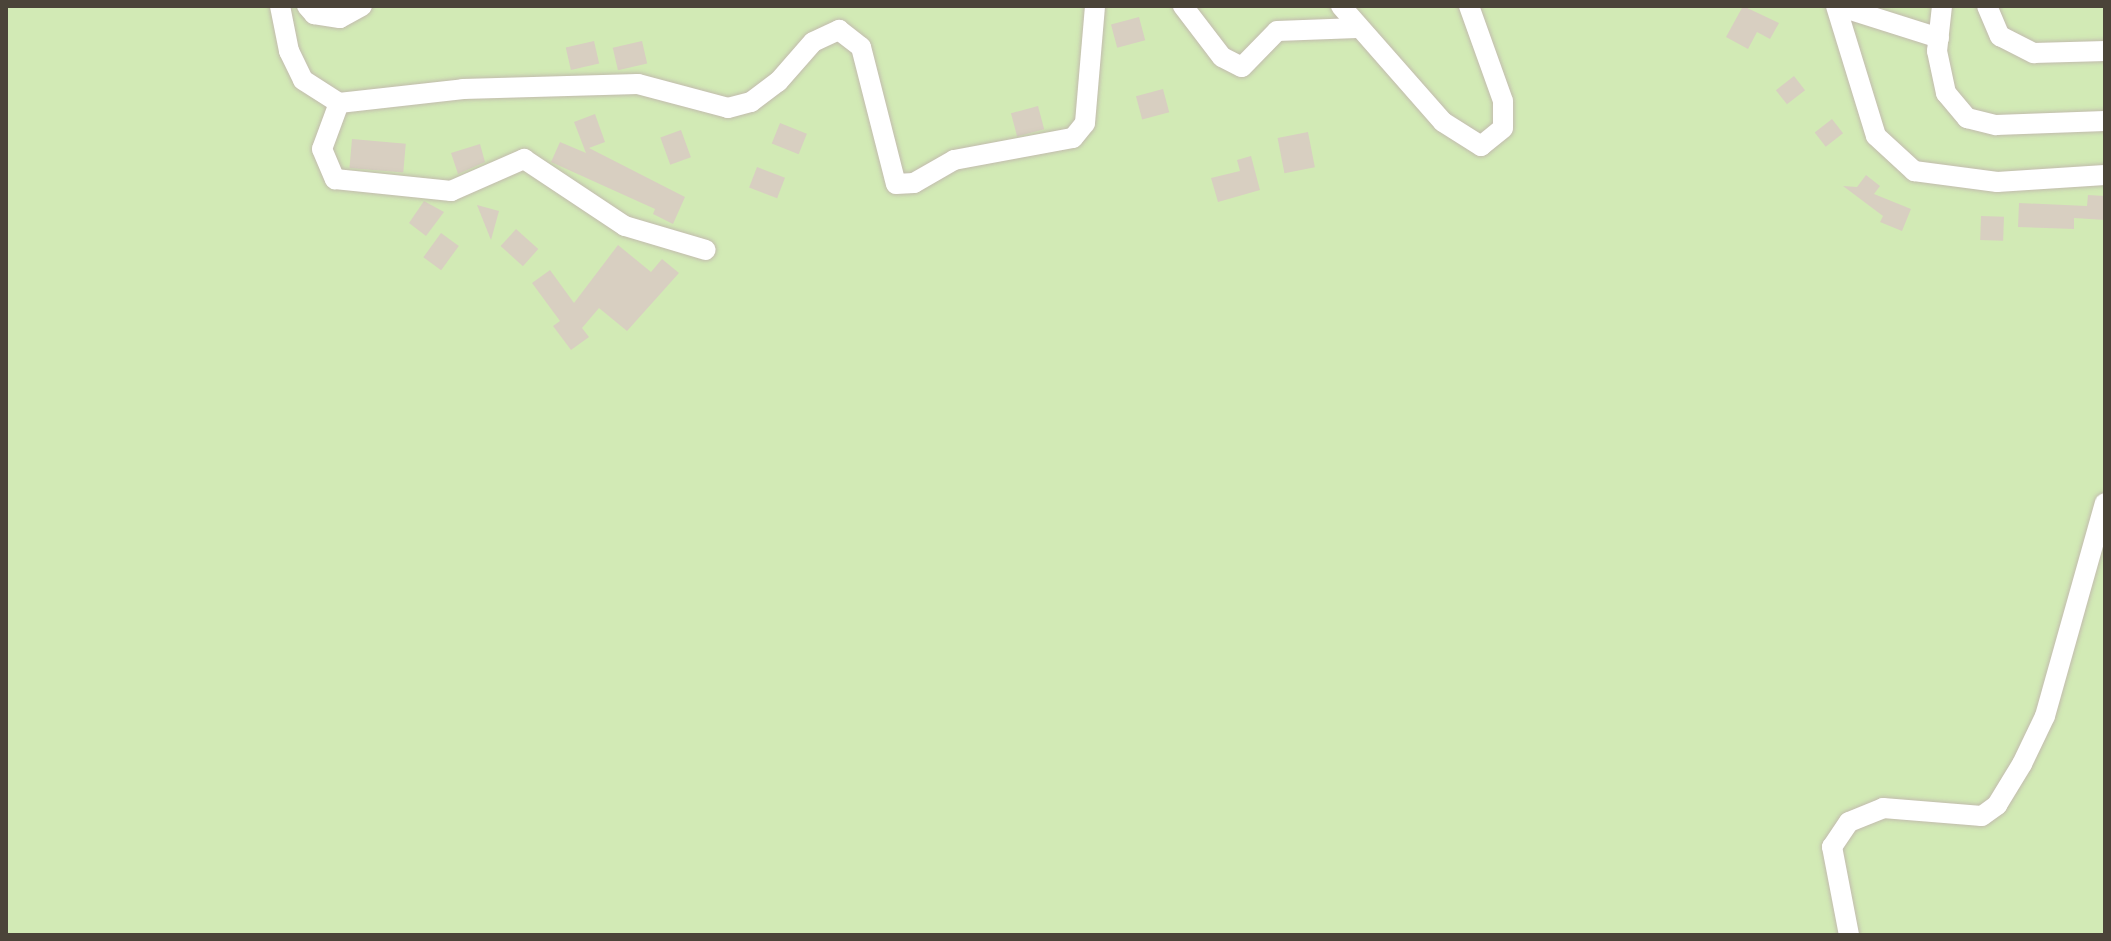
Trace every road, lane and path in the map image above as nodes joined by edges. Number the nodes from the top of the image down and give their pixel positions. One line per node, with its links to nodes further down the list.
1 (280, 6): 15 (street)
2 (307, 6): 3 (street)
3 (362, 6)
4 (1095, 6): 15 (street)
5 (1183, 6): 12 (street)
6 (1341, 6): 12 (street)
7 (1363, 6): 12 (street)
8 (1469, 6): 12 (street)
9 (1837, 6): 13 (street); 17 (street)
10 (1942, 6): 13 (street)
11 (1987, 6): 14 (street)
12 (1357, 28)
13 (1939, 38): 16 (street)
14 (2105, 51)
15 (339, 103): 18 (street)
16 (2105, 121)
17 (2105, 175)
18 (706, 250)
19 (2105, 503): 20 (street)
20 (1849, 935)

